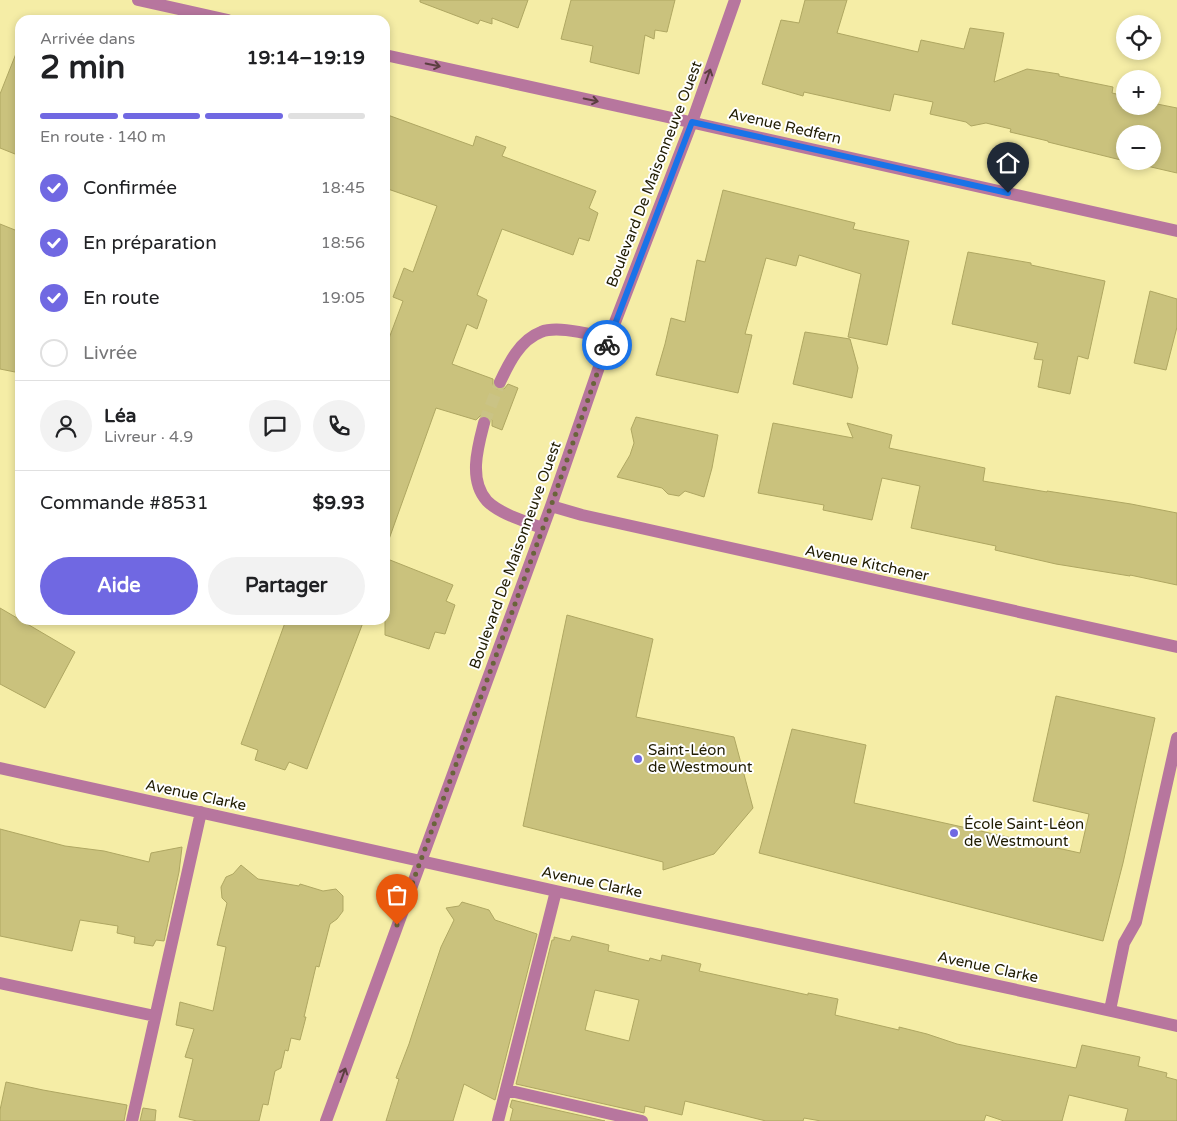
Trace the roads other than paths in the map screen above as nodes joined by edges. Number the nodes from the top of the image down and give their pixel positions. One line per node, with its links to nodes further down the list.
1 (138, 0): 3 (street)
2 (735, 0): 6 (street, Boulevard De Maisonneuve Ouest, one-way to 2)
3 (167, 3): 4 (street)
4 (210, 15)
5 (390, 56): 6 (street, Avenue Redfern, one-way to 6)
6 (692, 122): 7 (street, Avenue Redfern); 8 (street, Boulevard De Maisonneuve Ouest)
7 (1177, 231)
8 (609, 338): 9 (street); 11 (street, Boulevard De Maisonneuve Ouest)
9 (500, 382)
10 (484, 423): 12 (street)
11 (551, 506): 12 (street, Boulevard De Maisonneuve Ouest); 13 (street, Avenue Kitchener)
12 (542, 528): 17 (street, Boulevard De Maisonneuve Ouest)
13 (1177, 647)
14 (1177, 738): 20 (street)
15 (0, 768): 16 (street, Avenue Clarke)
16 (201, 812): 17 (street, Avenue Clarke); 21 (street)
17 (421, 861): 18 (street, Avenue Clarke); 25 (street, Boulevard De Maisonneuve Ouest, one-way to 17)
18 (556, 891): 20 (street, Avenue Clarke); 23 (street)
19 (0, 983): 21 (street)
20 (1110, 1010): 22 (street, Avenue Clarke)
21 (155, 1016): 24 (street)
22 (1177, 1026)
23 (506, 1090): 26 (street); 27 (street)
24 (132, 1121)
25 (326, 1121)
26 (498, 1121)
27 (642, 1121)

